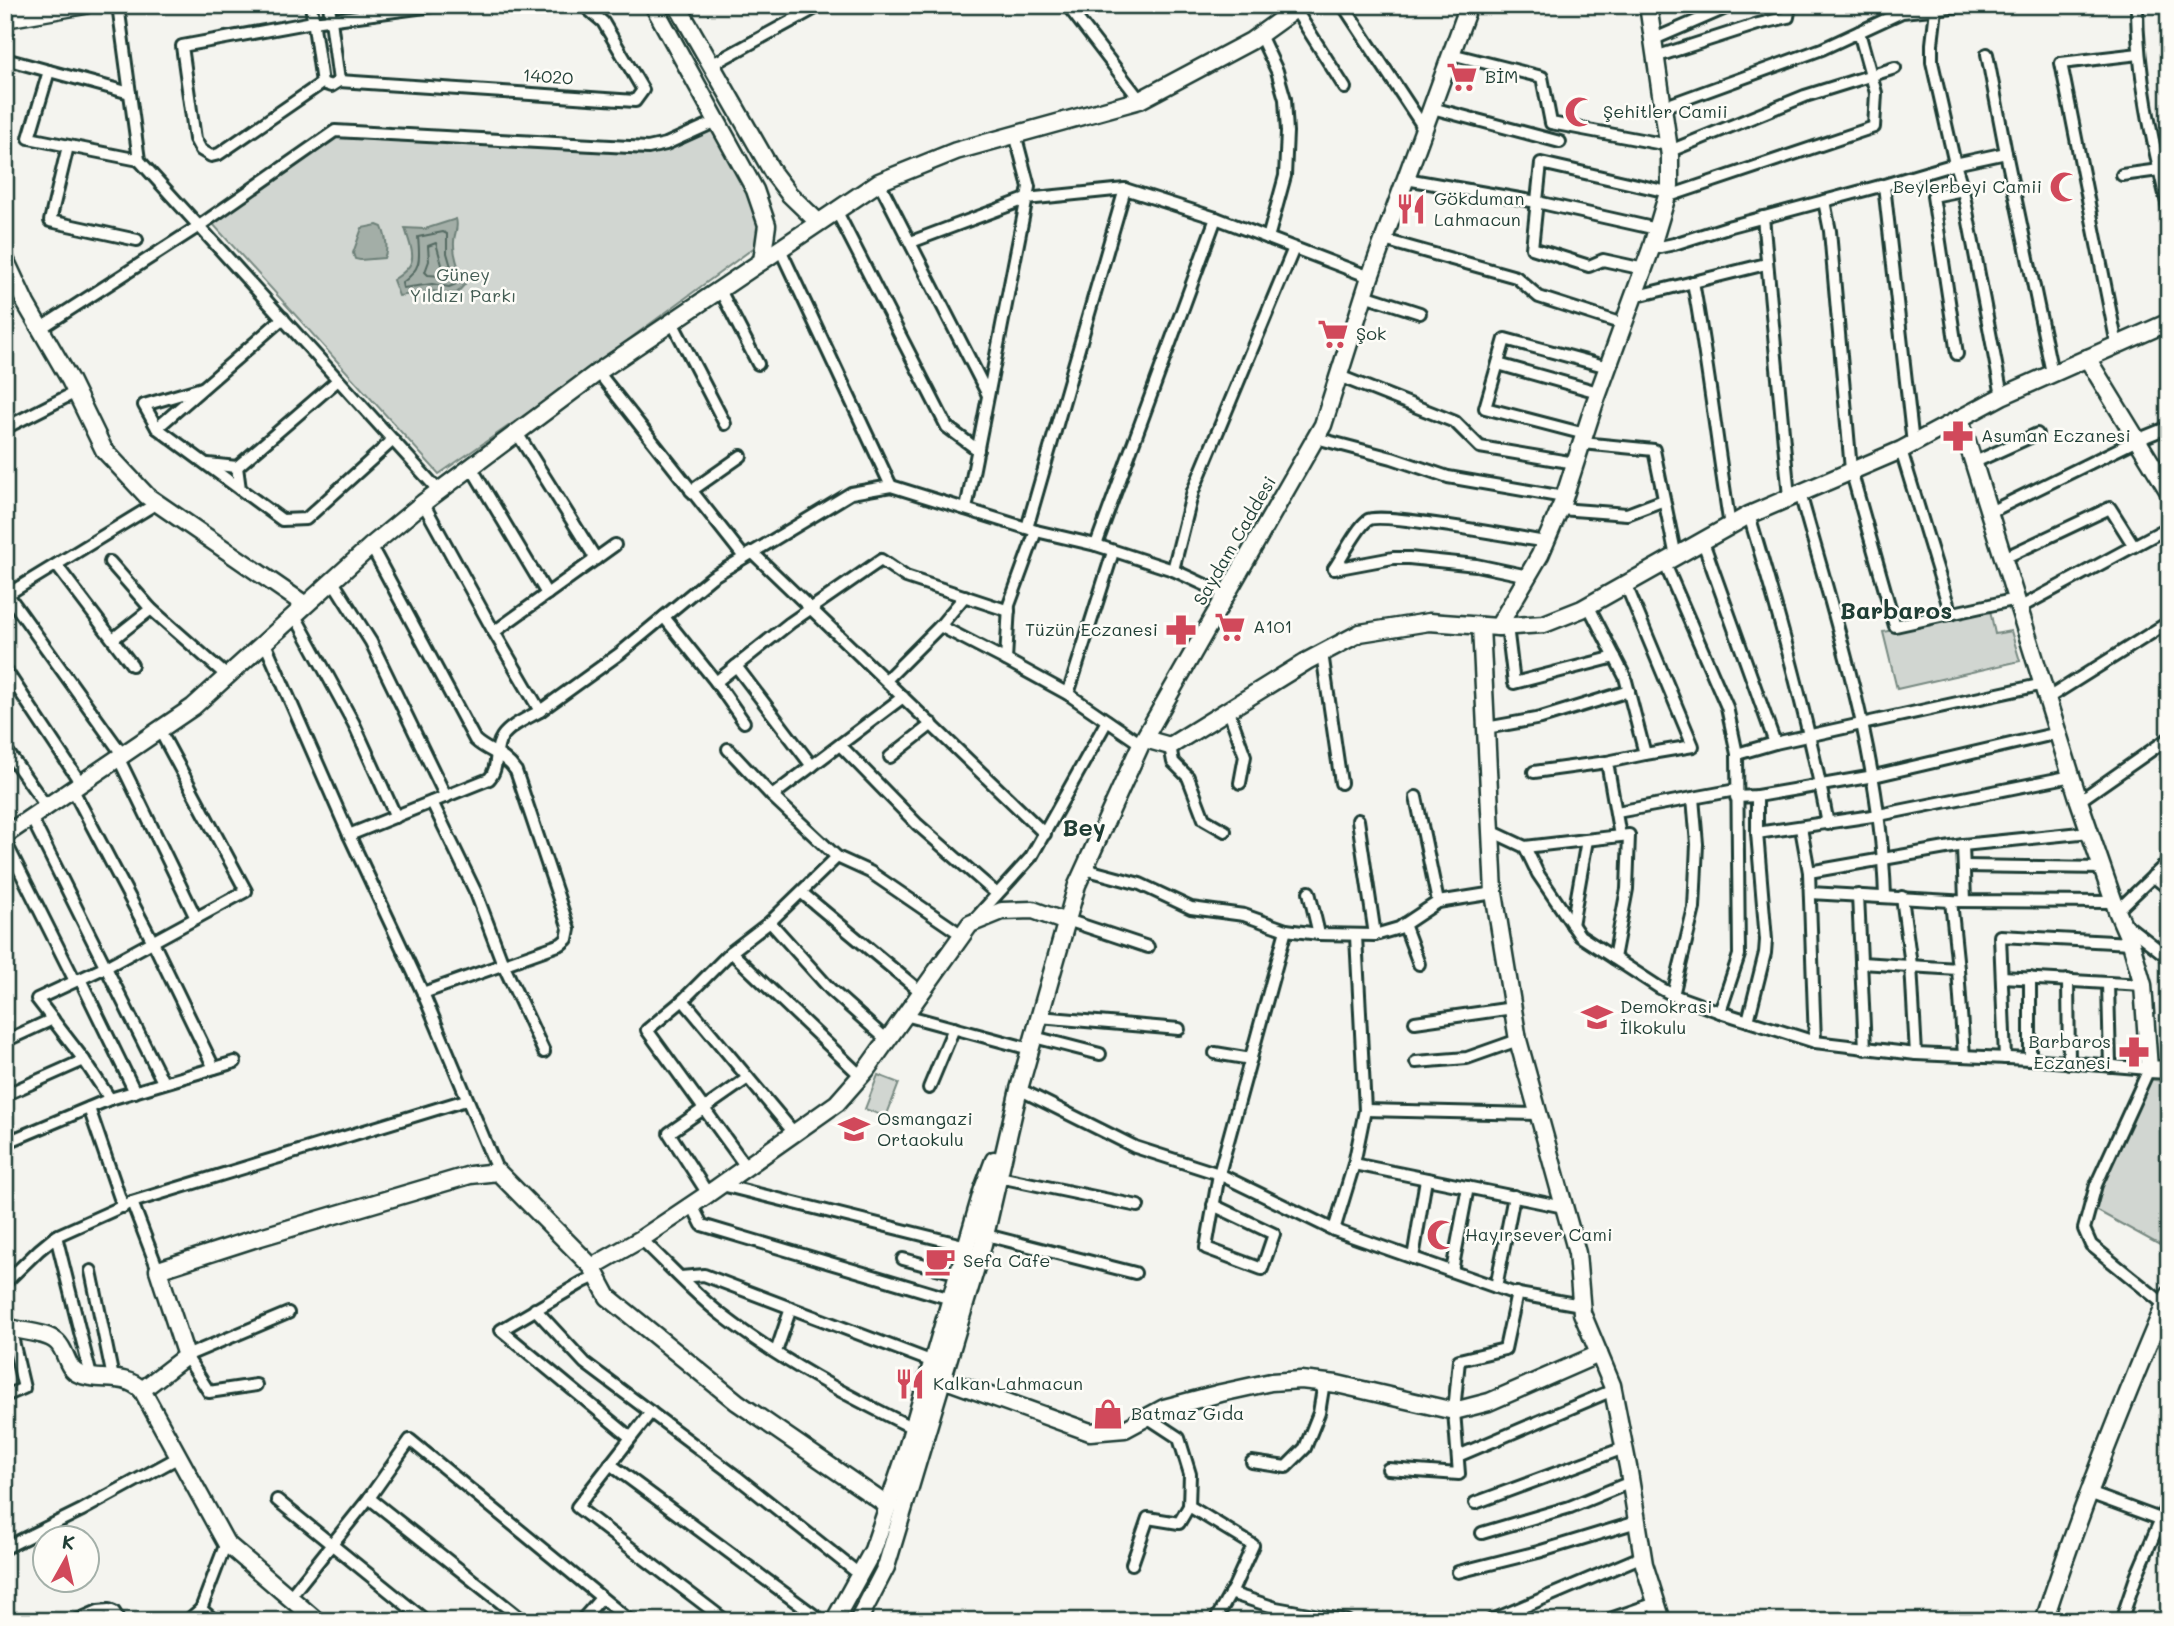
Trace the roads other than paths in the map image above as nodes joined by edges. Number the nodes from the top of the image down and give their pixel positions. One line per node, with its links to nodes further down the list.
1 (85, 5): 21 (main road)
2 (118, 5): 39 (street)
3 (311, 5): 23 (street)
4 (329, 5): 22 (street)
5 (440, 5): 22 (street)
6 (583, 5): 36 (street, 14020)
7 (653, 5): 43 (main road)
8 (677, 5): 32 (main road)
9 (821, 5): 32 (street)
10 (1068, 5): 40 (street)
11 (1343, 5): 44 (street)
12 (1469, 5): 27 (main road, Saydam Caddesi)
13 (1648, 5): 26 (main road)
14 (1733, 5): 26 (street)
15 (1793, 5): 30 (street)
16 (1971, 5): 20 (street)
17 (2137, 5): 29 (street)
18 (1298, 7): 25 (main road); 38 (street)
19 (1909, 8): 20 (street); 24 (street)
20 (1936, 9): 51 (street)
21 (5, 19)
22 (331, 20): 23 (street); 36 (street)
23 (313, 22): 37 (street); 37 (street)
24 (1859, 32): 35 (street); 41 (street)
25 (1260, 35): 40 (main road); 70 (street)
26 (1652, 40): 30 (main road)
27 (1451, 54): 42 (main road, Saydam Caddesi); 48 (street)
28 (1987, 54): 49 (street)
29 (2139, 54): 52 (street); 92 (street)
30 (1655, 57): 41 (main road)
31 (5, 59): 34 (street)
32 (711, 65): 67 (main road)
33 (1895, 68): 35 (street)
34 (49, 71): 39 (street); 47 (street)
35 (1871, 75): 48 (street); 59 (street)
36 (340, 81): 37 (street)
37 (322, 83)
38 (1345, 88)
39 (130, 93): 50 (street)
40 (1140, 100): 45 (main road)
41 (1662, 107): 48 (main road)
42 (1432, 108): 44 (main road, Saydam Caddesi); 46 (street)
43 (717, 121): 68 (street); 77 (main road)
44 (1424, 128): 54 (main road, Saydam Caddesi)
45 (1014, 134): 55 (main road); 60 (street)
46 (1560, 142)
47 (68, 146): 50 (street); 71 (street)
48 (1669, 148): 59 (main road)
49 (2006, 153): 51 (street); 99 (street)
50 (139, 160): 68 (street)
51 (1955, 164): 56 (street); 58 (street)
52 (2159, 170): 53 (street); 64 (street)
53 (2122, 174)
54 (1406, 178): 62 (street); 72 (main road, Saydam Caddesi)
55 (879, 182): 63 (main road); 73 (street)
56 (1884, 185): 61 (street); 118 (street)
57 (1125, 189): 60 (street); 66 (street); 142 (street)
58 (1963, 190): 93 (street); 106 (street)
59 (1667, 195): 62 (street); 69 (main road)
60 (1027, 199): 73 (street); 105 (street)
61 (1824, 201): 65 (street); 126 (street)
62 (1537, 202): 69 (street); 80 (street)
63 (836, 210): 67 (main road); 119 (street)
64 (2169, 212)
65 (1763, 217): 76 (street); 78 (street)
66 (1216, 218): 70 (street); 146 (street)
67 (818, 222): 75 (main road)
68 (199, 226): 87 (street); 91 (street)
69 (1657, 229): 76 (main road)
70 (1268, 238): 74 (street)
71 (137, 240)
72 (1384, 240): 81 (main road, Saydam Caddesi); 90 (street)
73 (911, 242): 105 (street)
74 (1294, 248): 81 (street); 156 (street)
75 (780, 249): 77 (main road); 127 (street)
76 (1651, 249): 80 (main road)
77 (762, 261): 83 (main road)
78 (1766, 264): 82 (street); 132 (street)
79 (7, 266): 91 (main road)
80 (1643, 270): 85 (main road)
81 (1370, 277): 84 (main road, Saydam Caddesi)
82 (1693, 282): 85 (street); 140 (street)
83 (720, 290): 88 (main road); 96 (street)
84 (1364, 295): 86 (street); 100 (main road, Saydam Caddesi)
85 (1633, 297): 90 (main road)
86 (1420, 313)
87 (283, 318): 101 (street); 102 (street)
88 (672, 322): 98 (main road); 108 (street)
89 (2169, 322): 92 (main road)
90 (1623, 324): 97 (main road)
91 (41, 328): 104 (main road)
92 (2117, 345): 94 (main road)
93 (1957, 354)
94 (2087, 358): 99 (main road); 117 (main road)
95 (1498, 363): 97 (street); 103 (street); 115 (street)
96 (758, 364)
97 (1608, 367): 103 (main road)
98 (598, 372): 112 (main road); 130 (street)
99 (2052, 373): 106 (main road)
100 (1339, 376): 114 (main road, Saydam Caddesi); 122 (street)
101 (338, 380): 116 (street); 124 (street)
102 (202, 388): 111 (street); 111 (street)
103 (1598, 392): 115 (main road)
104 (76, 393): 110 (street); 134 (main road)
105 (988, 395): 119 (street)
106 (2002, 396): 107 (main road)
107 (1961, 419): 118 (main road); 123 (main road)
108 (725, 424)
109 (2169, 426): 117 (street)
110 (5, 428)
111 (157, 428): 121 (street)
112 (517, 433): 125 (main road); 152 (street)
113 (2037, 434): 123 (street)
114 (1316, 438): 136 (street); 162 (main road, Saydam Caddesi)
115 (1583, 438): 122 (main road); 133 (street)
116 (393, 440): 128 (street); 129 (street)
117 (2137, 440): 131 (main road); 138 (street)
118 (1907, 447): 126 (main road); 170 (street)
119 (978, 450): 137 (street)
120 (741, 456): 130 (street)
121 (205, 463): 124 (street); 128 (street)
122 (1575, 463): 136 (main road)
123 (1975, 463): 138 (main road)
124 (237, 467): 128 (street)
125 (471, 467): 129 (main road); 161 (street)
126 (1851, 470): 132 (main road); 170 (street)
127 (891, 486): 137 (street); 150 (street)
128 (240, 489)
129 (439, 491): 135 (main road)
130 (691, 491): 150 (street)
131 (2169, 492)
132 (1795, 495): 139 (main road); 197 (street)
133 (1664, 499): 136 (street); 153 (street)
134 (157, 503): 155 (street); 167 (main road)
135 (423, 503): 147 (main road); 176 (street)
136 (1562, 503): 143 (main road)
137 (966, 509): 142 (street)
138 (1990, 512): 151 (main road)
139 (1749, 515): 140 (main road); 201 (street)
140 (1730, 526): 144 (main road)
141 (2169, 527): 148 (street)
142 (1032, 529): 146 (street); 169 (street)
143 (1546, 541): 157 (main road); 157 (street)
144 (1703, 542): 153 (main road); 204 (street)
145 (615, 545): 152 (street)
146 (1096, 545): 149 (street)
147 (371, 546): 158 (main road); 209 (street)
148 (2134, 546): 151 (street); 164 (street)
149 (1113, 552): 156 (street); 190 (street)
150 (748, 555): 168 (street); 171 (street)
151 (2004, 558): 164 (main road)
152 (596, 559): 161 (street)
153 (1671, 561): 159 (main road); 211 (street)
154 (110, 562): 166 (street)
155 (57, 566): 160 (street); 177 (street)
156 (1173, 570): 162 (street)
157 (1528, 576): 175 (main road)
158 (332, 580): 167 (main road); 224 (street)
159 (1626, 585): 165 (main road); 210 (street)
160 (6, 593): 212 (street)
161 (547, 594): 176 (street)
162 (1227, 594): 203 (main road, Saydam Caddesi)
163 (965, 596): 168 (street); 169 (street); 173 (street)
164 (2018, 603): 170 (street); 189 (main road)
165 (1588, 605): 175 (main road); 180 (street)
166 (151, 609): 177 (street); 185 (street)
167 (299, 609): 178 (main road); 235 (street)
168 (811, 609): 183 (street); 186 (street)
169 (1009, 611): 181 (street)
170 (1951, 614)
171 (664, 617): 187 (street); 193 (street)
172 (2169, 622): 189 (street)
173 (940, 626): 181 (street); 186 (street)
174 (1481, 626): 175 (main road); 179 (main road); 198 (main road)
175 (1503, 626): 180 (street)
176 (494, 632): 193 (street)
177 (113, 639): 182 (street)
178 (264, 641): 185 (main road); 245 (street)
179 (1322, 653): 192 (main road); 220 (street)
180 (1615, 657): 188 (street)
181 (1006, 660): 190 (street)
182 (132, 665)
183 (736, 666): 187 (street); 215 (street)
184 (5, 669): 221 (street)
185 (227, 676): 199 (main road)
186 (886, 680): 191 (street)
187 (716, 682): 195 (street)
188 (1629, 691): 198 (street); 210 (street)
189 (2046, 691): 197 (street); 200 (main road)
190 (1068, 694): 194 (street)
191 (904, 697): 196 (street); 205 (street)
192 (1228, 709): 206 (main road); 219 (street)
193 (540, 711): 209 (street)
194 (1107, 721): 203 (street); 244 (street)
195 (744, 722)
196 (932, 724): 213 (street); 244 (street)
197 (1864, 724): 201 (street); 217 (street)
198 (1486, 728): 241 (main road)
199 (159, 729): 212 (main road); 271 (street)
200 (2058, 733): 217 (street); 218 (main road)
201 (1810, 736): 204 (street); 222 (street)
202 (2169, 738): 229 (street)
203 (1143, 742): 206 (main road); 255 (main road, Saydam Caddesi)
204 (1775, 743): 211 (street)
205 (840, 745): 215 (street); 263 (street)
206 (1170, 746): 240 (street)
207 (5, 748): 231 (street)
208 (728, 749): 225 (street)
209 (497, 752): 224 (street); 288 (street)
210 (1645, 754): 214 (street)
211 (1737, 754): 223 (street)
212 (120, 756): 221 (main road); 271 (street)
213 (890, 757)
214 (1607, 762): 216 (street); 232 (street)
215 (812, 766): 225 (street)
216 (1534, 772)
217 (1874, 776): 222 (street); 233 (street)
218 (2072, 776): 229 (main road); 233 (street)
219 (1240, 783)
220 (1341, 783)
221 (76, 785): 231 (main road); 281 (street)
222 (1820, 785): 226 (street); 237 (street)
223 (1736, 794): 226 (street); 228 (street); 304 (street)
224 (446, 796): 230 (street)
225 (772, 796): 250 (street)
226 (1757, 796): 243 (street)
227 (1416, 797): 269 (street)
228 (1693, 798): 232 (street); 301 (street)
229 (2079, 801): 242 (main road)
230 (432, 802): 235 (street); 288 (street)
231 (46, 806): 234 (main road)
232 (1617, 812): 246 (street)
233 (1879, 815): 237 (street); 251 (street)
234 (31, 817): 239 (main road); 291 (street)
235 (396, 817): 245 (street)
236 (1358, 820): 279 (street)
237 (1828, 824): 238 (street)
238 (1801, 828): 243 (street); 256 (street)
239 (7, 831): 295 (street)
240 (1226, 831)
241 (1491, 831): 249 (street); 261 (main road)
242 (2090, 832): 248 (street); 254 (main road)
243 (1757, 833): 308 (street)
244 (1045, 834): 263 (street)
245 (349, 835): 300 (street)
246 (1620, 836): 247 (street); 285 (street)
247 (1587, 840): 249 (street); 275 (street)
248 (1963, 845): 251 (street); 253 (street)
249 (1525, 847): 275 (street)
250 (837, 857): 260 (street); 276 (street)
251 (1884, 860): 256 (street); 265 (street)
252 (2169, 861): 257 (street)
253 (1964, 866): 254 (street); 268 (street)
254 (2102, 868): 270 (main road)
255 (1084, 869): 272 (main road, Saydam Caddesi); 277 (street)
256 (1809, 872): 262 (street)
257 (2153, 876): 258 (street); 270 (street)
258 (2169, 889)
259 (1309, 892): 278 (street)
260 (802, 893): 273 (street); 299 (street)
261 (1494, 893): 269 (street); 303 (main road)
262 (1810, 893): 264 (street); 315 (street)
263 (997, 894): 276 (street)
264 (1858, 895): 265 (street); 287 (street)
265 (1885, 897): 266 (street)
266 (1902, 897): 267 (street); 290 (street)
267 (1951, 901): 268 (street); 292 (street)
268 (1965, 901): 270 (street)
269 (1438, 902): 274 (street)
270 (2117, 911): 282 (main road); 286 (street)
271 (196, 918): 281 (street)
272 (1067, 921): 276 (main road); 283 (street); 306 (main road, Saydam Caddesi)
273 (770, 922): 284 (street); 312 (street)
274 (1404, 924): 279 (street); 289 (street)
275 (1572, 925): 285 (street)
276 (966, 930): 299 (main road)
277 (1286, 930): 278 (street); 324 (street)
278 (1319, 934): 280 (street)
279 (1376, 935): 280 (street)
280 (1356, 936): 345 (street)
281 (153, 942): 291 (street); 331 (street)
282 (2130, 943): 293 (street); 298 (main road)
283 (1148, 947)
284 (731, 952): 302 (street); 334 (street)
285 (1614, 958): 301 (street)
286 (2169, 958)
287 (1861, 963): 290 (street); 317 (street)
288 (503, 964): 300 (street); 318 (street)
289 (1419, 964)
290 (1910, 965): 292 (street); 321 (street)
291 (106, 967): 295 (street); 336 (street)
292 (1958, 969): 322 (street)
293 (2003, 977): 294 (street); 323 (street)
294 (2030, 978): 296 (street); 325 (street)
295 (78, 980): 307 (street); 339 (street)
296 (2068, 980): 297 (street); 329 (street)
297 (2108, 983): 298 (street); 330 (street)
298 (2143, 985): 332 (main road)
299 (921, 992): 305 (main road)
300 (423, 993): 342 (street)
301 (1673, 995): 304 (street)
302 (683, 1000): 335 (street); 344 (street)
303 (1513, 1008): 309 (street); 313 (main road)
304 (1720, 1012): 308 (street)
305 (905, 1015): 310 (street); 312 (main road)
306 (1039, 1017): 311 (street); 316 (main road, Saydam Caddesi)
307 (53, 1019): 314 (street); 326 (street)
308 (1748, 1021): 315 (street)
309 (1415, 1022)
310 (954, 1028): 316 (street); 337 (street)
311 (1180, 1029)
312 (887, 1040): 334 (main road)
313 (1518, 1040): 328 (street); 346 (main road)
314 (5, 1041)
315 (1815, 1042): 317 (street)
316 (1032, 1043): 320 (street); 338 (main road, Saydam Caddesi)
317 (1865, 1049): 321 (street)
318 (544, 1052)
319 (1215, 1052): 324 (street)
320 (1100, 1054)
321 (1916, 1054): 322 (street)
322 (1964, 1056): 323 (street)
323 (2005, 1058): 325 (street)
324 (1251, 1059): 353 (street)
325 (2030, 1059): 329 (street)
326 (84, 1060): 340 (street); 341 (street)
327 (235, 1062): 331 (street)
328 (1416, 1062)
329 (2069, 1063): 330 (street)
330 (2110, 1066): 332 (street)
331 (214, 1068): 336 (street)
332 (2149, 1069): 333 (main road); 382 (street)
333 (2169, 1070)
334 (861, 1076): 348 (main road)
335 (748, 1077): 344 (street); 348 (street)
336 (163, 1082): 339 (street)
337 (929, 1088)
338 (1019, 1088): 353 (street); 354 (main road); 368 (main road)
339 (135, 1092): 341 (street)
340 (5, 1095)
341 (110, 1099): 343 (street)
342 (466, 1100): 352 (street); 359 (street)
343 (89, 1108): 349 (street); 359 (street)
344 (706, 1109): 351 (street); 357 (street)
345 (1365, 1110): 346 (street); 350 (street)
346 (1538, 1114): 363 (main road)
347 (5, 1126): 349 (street)
348 (796, 1134): 351 (main road)
349 (8, 1141)
350 (1354, 1164): 355 (street); 364 (street)
351 (747, 1168): 357 (main road)
352 (498, 1172): 371 (main road); 374 (main road)
353 (1219, 1174): 361 (street); 364 (street)
354 (999, 1177): 362 (street); 365 (main road)
355 (1426, 1179): 356 (street); 369 (street)
356 (1468, 1187): 358 (street); 373 (street)
357 (715, 1190): 360 (main road); 368 (street)
358 (1514, 1196): 363 (street); 379 (street)
359 (127, 1205): 366 (street); 371 (street)
360 (692, 1205): 367 (main road); 381 (street)
361 (1213, 1205): 361 (street)
362 (1138, 1206)
363 (1563, 1207): 383 (main road)
364 (1334, 1230): 369 (street)
365 (986, 1235): 375 (street); 394 (main road)
366 (56, 1236): 378 (street); 392 (street)
367 (640, 1239): 374 (main road); 377 (street)
368 (967, 1246): 376 (main road)
369 (1413, 1258): 373 (street)
370 (903, 1259): 376 (street)
371 (158, 1270): 390 (main road)
372 (91, 1271): 393 (street)
373 (1452, 1271): 379 (street)
374 (594, 1272): 385 (street); 417 (main road)
375 (1135, 1273)
376 (958, 1274): 381 (main road)
377 (681, 1277): 384 (street); 388 (street)
378 (5, 1283)
379 (1496, 1287): 380 (street)
380 (1517, 1293): 383 (street); 400 (street)
381 (951, 1299): 391 (main road)
382 (2167, 1302): 412 (main road)
383 (1581, 1305): 389 (main road)
384 (791, 1308): 388 (street); 391 (street)
385 (535, 1309): 401 (street); 404 (street)
386 (288, 1312): 390 (street)
387 (7, 1326): 392 (main road); 399 (street)
388 (776, 1352): 403 (street)
389 (1599, 1354): 398 (main road); 400 (main road)
390 (186, 1356): 396 (street); 397 (main road)
391 (933, 1362): 403 (main road)
392 (91, 1376): 393 (main road)
393 (113, 1378): 397 (main road)
394 (943, 1379): 402 (main road); 446 (main road)
395 (1324, 1382): 400 (main road); 402 (main road); 408 (street)
396 (256, 1385)
397 (142, 1390): 407 (main road)
398 (1613, 1391): 405 (main road); 406 (street)
399 (5, 1396)
400 (1454, 1411): 406 (street)
401 (651, 1412): 404 (street); 428 (street)
402 (1147, 1417): 418 (street)
403 (914, 1429): 417 (main road)
404 (630, 1437): 409 (street)
405 (1624, 1448): 411 (main road); 416 (street)
406 (1458, 1456): 410 (street)
407 (179, 1457): 422 (main road); 424 (street)
408 (1252, 1462)
409 (610, 1464): 443 (street); 444 (street)
410 (1388, 1469)
411 (1631, 1482): 420 (main road); 421 (street)
412 (2089, 1493): 419 (street); 452 (main road)
413 (369, 1498): 423 (street); 431 (street); 440 (street)
414 (277, 1500): 423 (street)
415 (2169, 1500): 419 (street)
416 (1475, 1503)
417 (888, 1506): 428 (main road)
418 (1189, 1506): 426 (street); 429 (street)
419 (2160, 1519): 453 (street)
420 (1637, 1522): 425 (main road); 427 (street)
421 (1482, 1533)
422 (226, 1543): 430 (main road); 433 (street)
423 (331, 1545): 430 (street); 439 (street)
424 (5, 1548)
425 (1643, 1556): 432 (main road); 449 (street)
426 (1132, 1564)
427 (1458, 1572)
428 (859, 1574): 445 (main road)
429 (1230, 1593): 447 (street); 448 (street)
430 (289, 1598): 438 (main road)
431 (601, 1598): 441 (street); 442 (street)
432 (1656, 1603): 450 (street); 451 (main road)
433 (201, 1609): 436 (street); 437 (street)
434 (75, 1621): 435 (street)
435 (119, 1621)
436 (187, 1621)
437 (215, 1621)
438 (317, 1621)
439 (426, 1621)
440 (524, 1621)
441 (581, 1621)
442 (630, 1621)
443 (726, 1621)
444 (822, 1621)
445 (834, 1621)
446 (858, 1621)
447 (1214, 1621)
448 (1347, 1621)
449 (1490, 1621)
450 (1604, 1621)
451 (1662, 1621)
452 (2044, 1621)
453 (2121, 1621)

